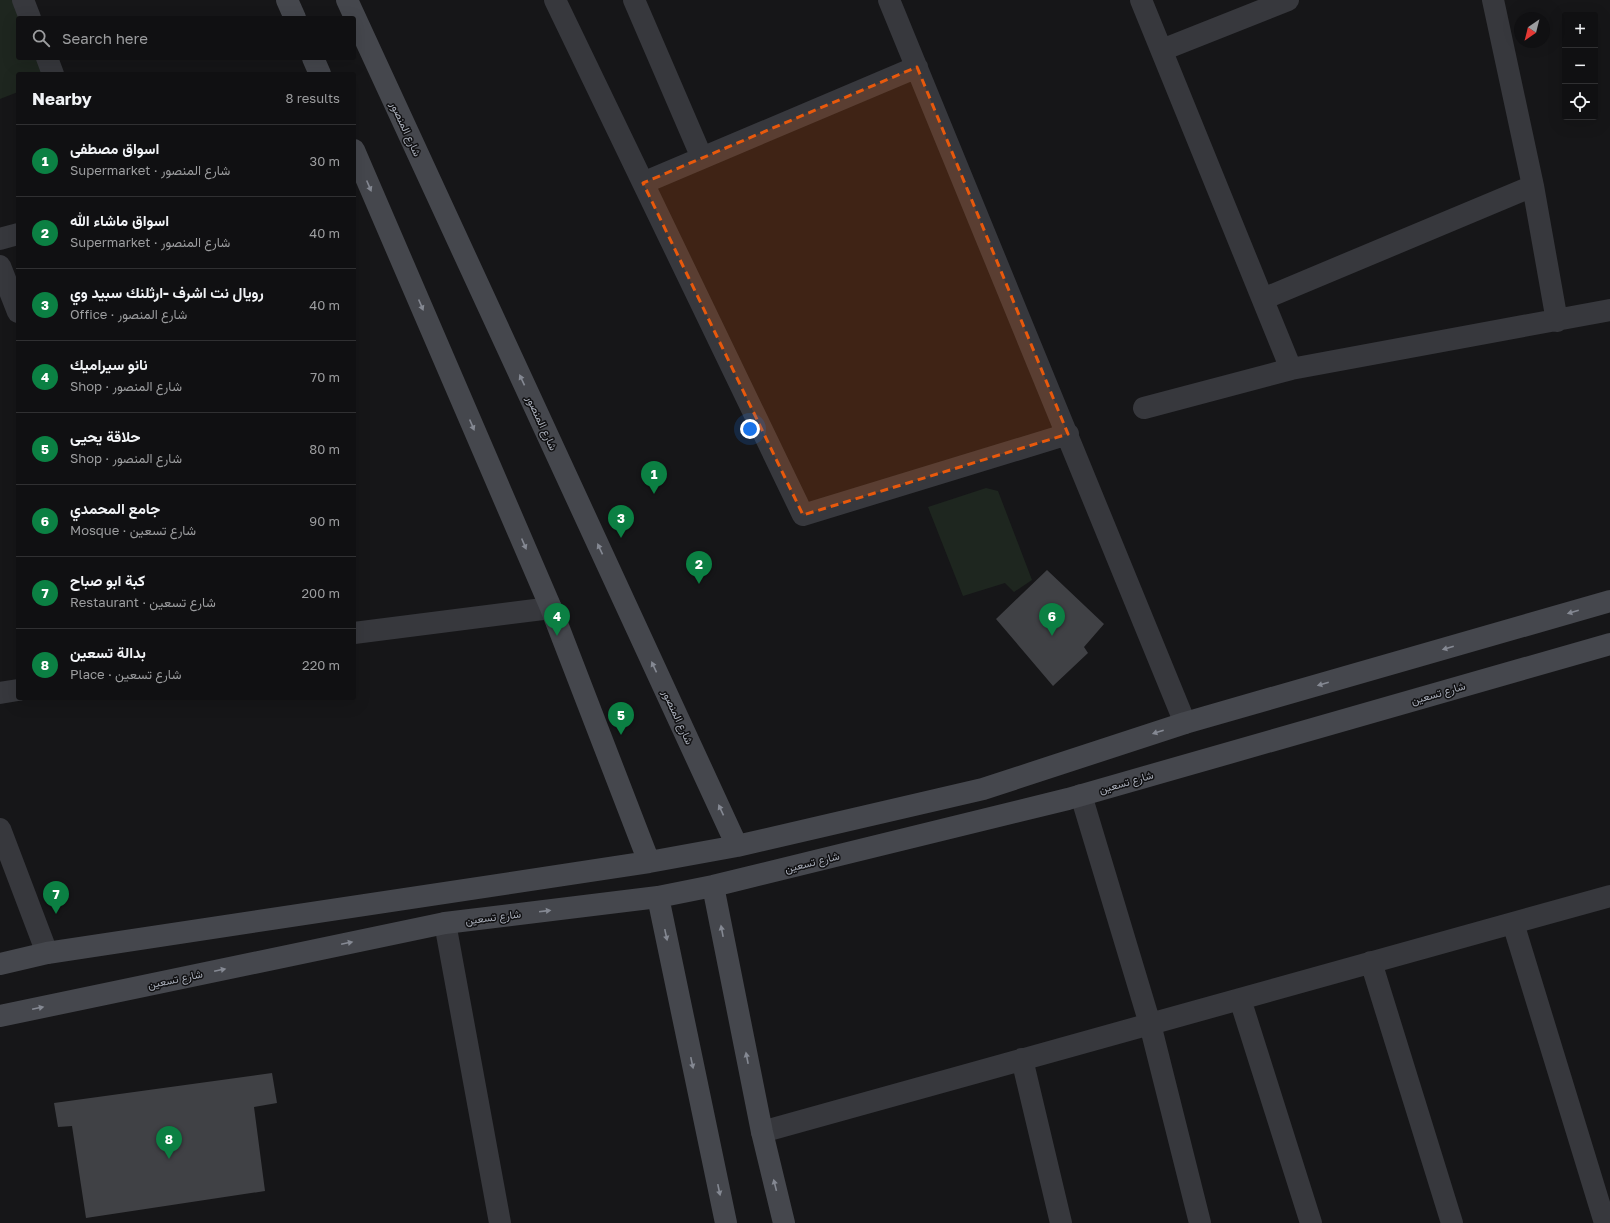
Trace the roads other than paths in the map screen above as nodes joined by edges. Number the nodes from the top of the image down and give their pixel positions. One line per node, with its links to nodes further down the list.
1 (23, 0): 10 (street)
2 (287, 0): 11 (main road)
3 (347, 0): 12 (main road, شارع المنصور, one-way to 3)
4 (555, 0): 22 (street)
5 (634, 0): 21 (street)
6 (889, 0): 17 (street)
7 (1141, 0): 14 (street)
8 (1288, 0): 14 (street)
9 (1493, 0): 23 (street)
10 (29, 16)
11 (294, 16)
12 (354, 16)
13 (356, 20): 43 (main road, شارع المنصور, one-way to 13)
14 (1162, 50): 27 (street)
15 (48, 60): 18 (street)
16 (314, 60): 19 (main road)
17 (917, 67): 21 (street); 33 (street)
18 (52, 72)
19 (319, 72)
20 (356, 155): 35 (main road, one-way to 35)
21 (702, 158): 22 (street)
22 (643, 183): 33 (street)
23 (1533, 186): 27 (street); 30 (street)
24 (16, 235): 25 (street)
25 (0, 239)
26 (0, 266): 28 (street)
27 (1262, 299): 31 (street)
28 (16, 307)
29 (1610, 310): 30 (street)
30 (1557, 321): 31 (street)
31 (1291, 369): 32 (street)
32 (1144, 408)
33 (1068, 434): 40 (street)
34 (1610, 601): 40 (main road, one-way to 40)
35 (551, 608): 36 (street); 44 (main road)
36 (356, 634)
37 (1610, 644): 41 (main road, شارع تسعين)
38 (16, 690): 39 (street)
39 (0, 693)
40 (1185, 723): 43 (main road, one-way to 43)
41 (1081, 795): 45 (main road, شارع تسعين); 55 (street)
42 (0, 829): 50 (street)
43 (737, 846): 44 (main road)
44 (649, 862): 50 (main road)
45 (713, 886): 47 (main road, شارع تسعين); 57 (main road, one-way to 45)
46 (1610, 896): 49 (street)
47 (658, 897): 48 (main road, شارع تسعين, one-way to 47); 59 (main road, one-way to 59)
48 (445, 923): 54 (main road, شارع تسعين, one-way to 48); 58 (street)
49 (1513, 923): 51 (street); 65 (street)
50 (47, 953): 52 (main road)
51 (1371, 962): 53 (street); 64 (street)
52 (0, 964)
53 (1240, 999): 55 (street); 63 (street)
54 (0, 1016)
55 (1150, 1024): 56 (street); 62 (street)
56 (1022, 1059): 57 (street); 61 (street)
57 (762, 1132): 60 (main road, one-way to 57)
58 (500, 1223)
59 (726, 1223)
60 (784, 1223)
61 (1061, 1223)
62 (1200, 1223)
63 (1311, 1223)
64 (1452, 1223)
65 (1605, 1223)

